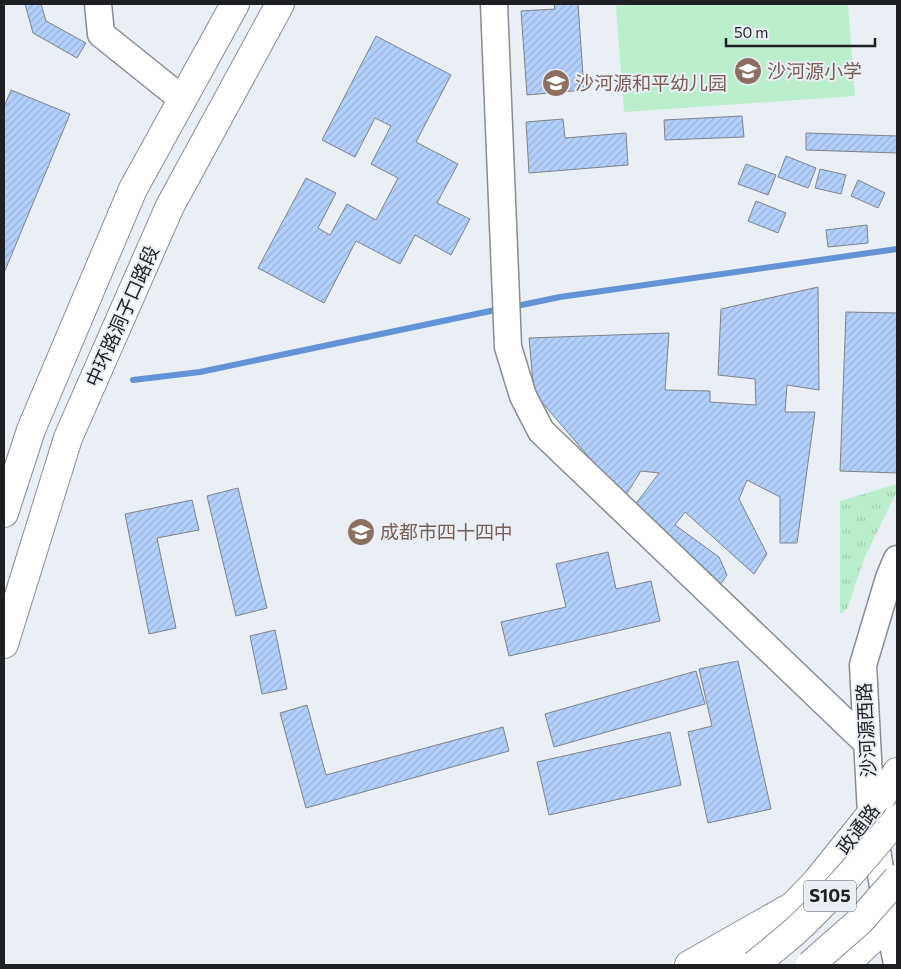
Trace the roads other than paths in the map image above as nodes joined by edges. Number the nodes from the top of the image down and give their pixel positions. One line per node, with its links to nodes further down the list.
1 (98, 4): 5 (street)
2 (235, 4): 5 (main road, 中环路洞子口路段)
3 (280, 4): 8 (main road, 中环路洞子口路段)
4 (494, 4): 9 (street)
5 (182, 99): 6 (main road, 中环路洞子口路段)
6 (4, 513)
7 (897, 558): 9 (street, 沙河源西路)
8 (4, 644)
9 (866, 743): 11 (street, 沙河源西路)
10 (897, 772): 11 (main road, 政通路)
11 (870, 814): 14 (main road, 政通路); 15 (street, 沙河源西路)
12 (897, 819): 19 (main road, S105, bridge)
13 (897, 879): 20 (main road, S105, bridge)
14 (793, 906): 17 (main road); 18 (main road, 政通路)
15 (893, 917): 16 (street, 沙河源西路); 21 (main road)
16 (897, 964)
17 (689, 965)
18 (728, 965)
19 (754, 965)
20 (810, 965)
21 (845, 965)

